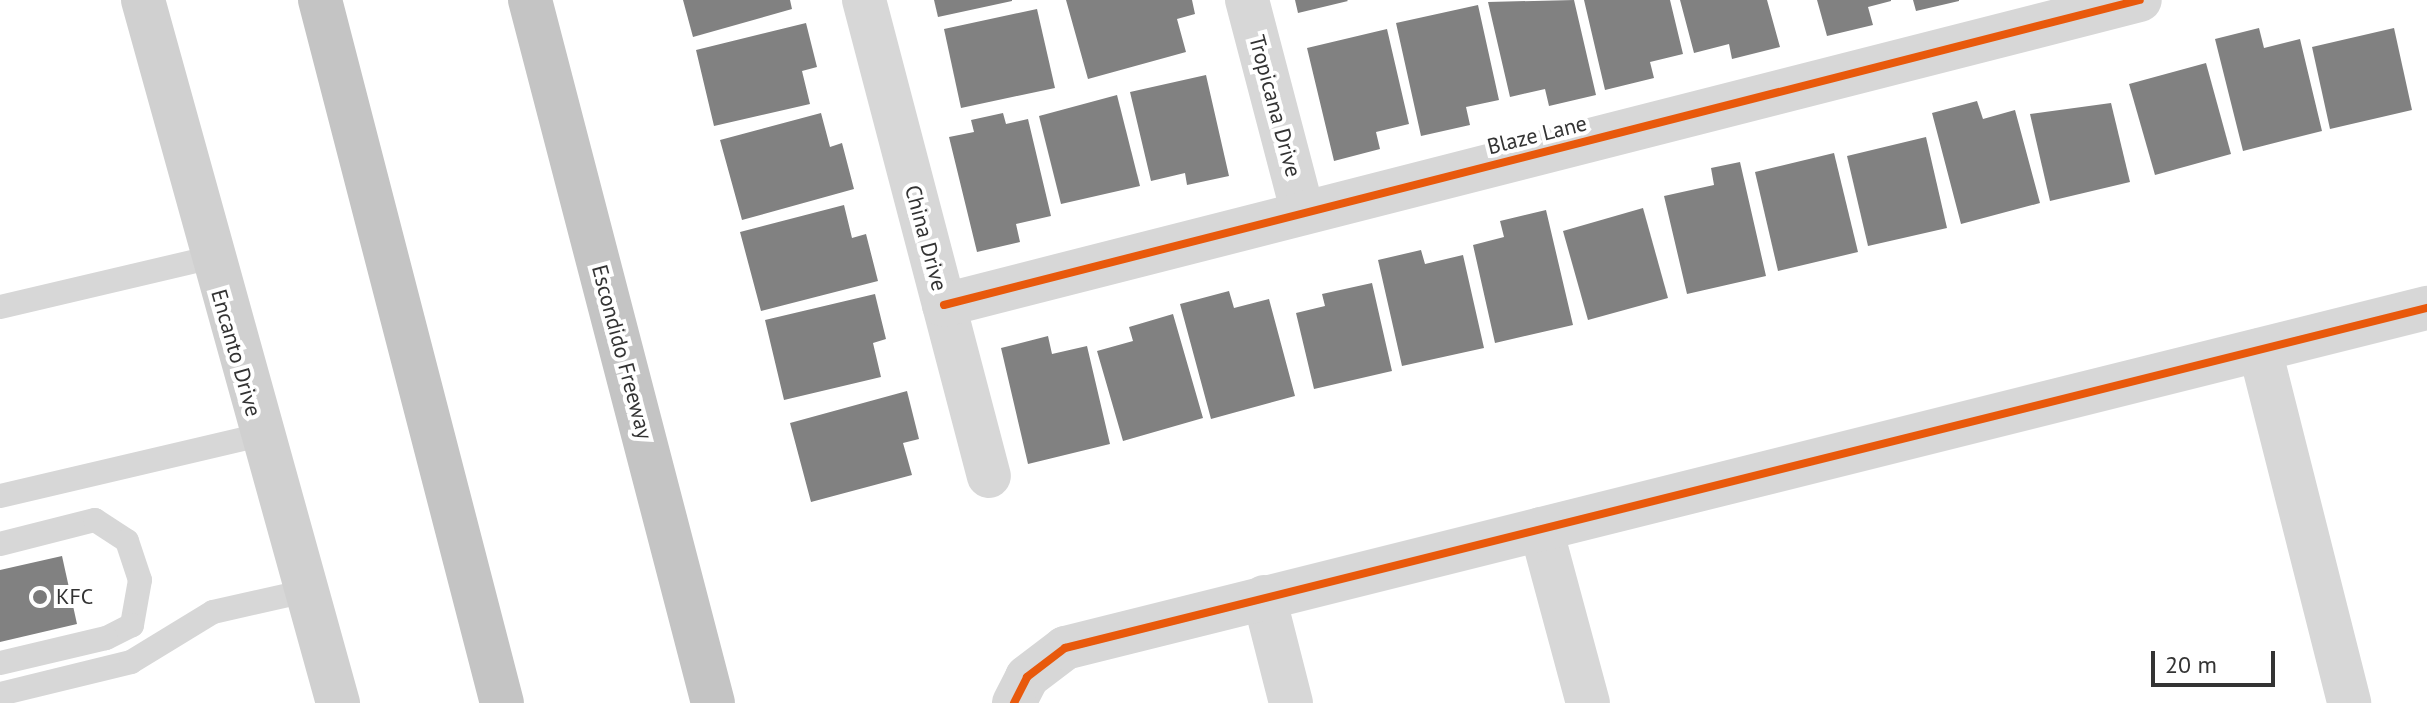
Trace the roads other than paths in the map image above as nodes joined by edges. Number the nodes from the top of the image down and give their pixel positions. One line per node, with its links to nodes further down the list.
1 (143, 0): 8 (main road, Encanto Drive)
2 (320, 0): 23 (highway)
3 (530, 0): 24 (highway, Escondido Freeway)
4 (864, 0): 9 (street, China Drive)
5 (1247, 0): 7 (street, Tropicana Drive)
6 (2140, 0): 7 (street, Blaze Lane)
7 (1303, 213): 9 (street, Blaze Lane)
8 (209, 258): 10 (lane); 13 (main road, Encanto Drive)
9 (944, 305): 14 (street, China Drive)
10 (0, 307)
11 (2427, 308): 12 (street)
12 (2260, 350): 16 (street); 28 (street)
13 (260, 435): 15 (lane); 18 (main road, Encanto Drive)
14 (989, 476)
15 (0, 496)
16 (1541, 529): 19 (street); 27 (street)
17 (0, 544): 20 (lane)
18 (306, 591): 21 (lane); 22 (main road, Encanto Drive)
19 (1264, 597): 25 (street); 26 (street)
20 (0, 663)
21 (0, 694)
22 (338, 703)
23 (502, 703)
24 (713, 703)
25 (1014, 703)
26 (1291, 703)
27 (1588, 703)
28 (2349, 703)

